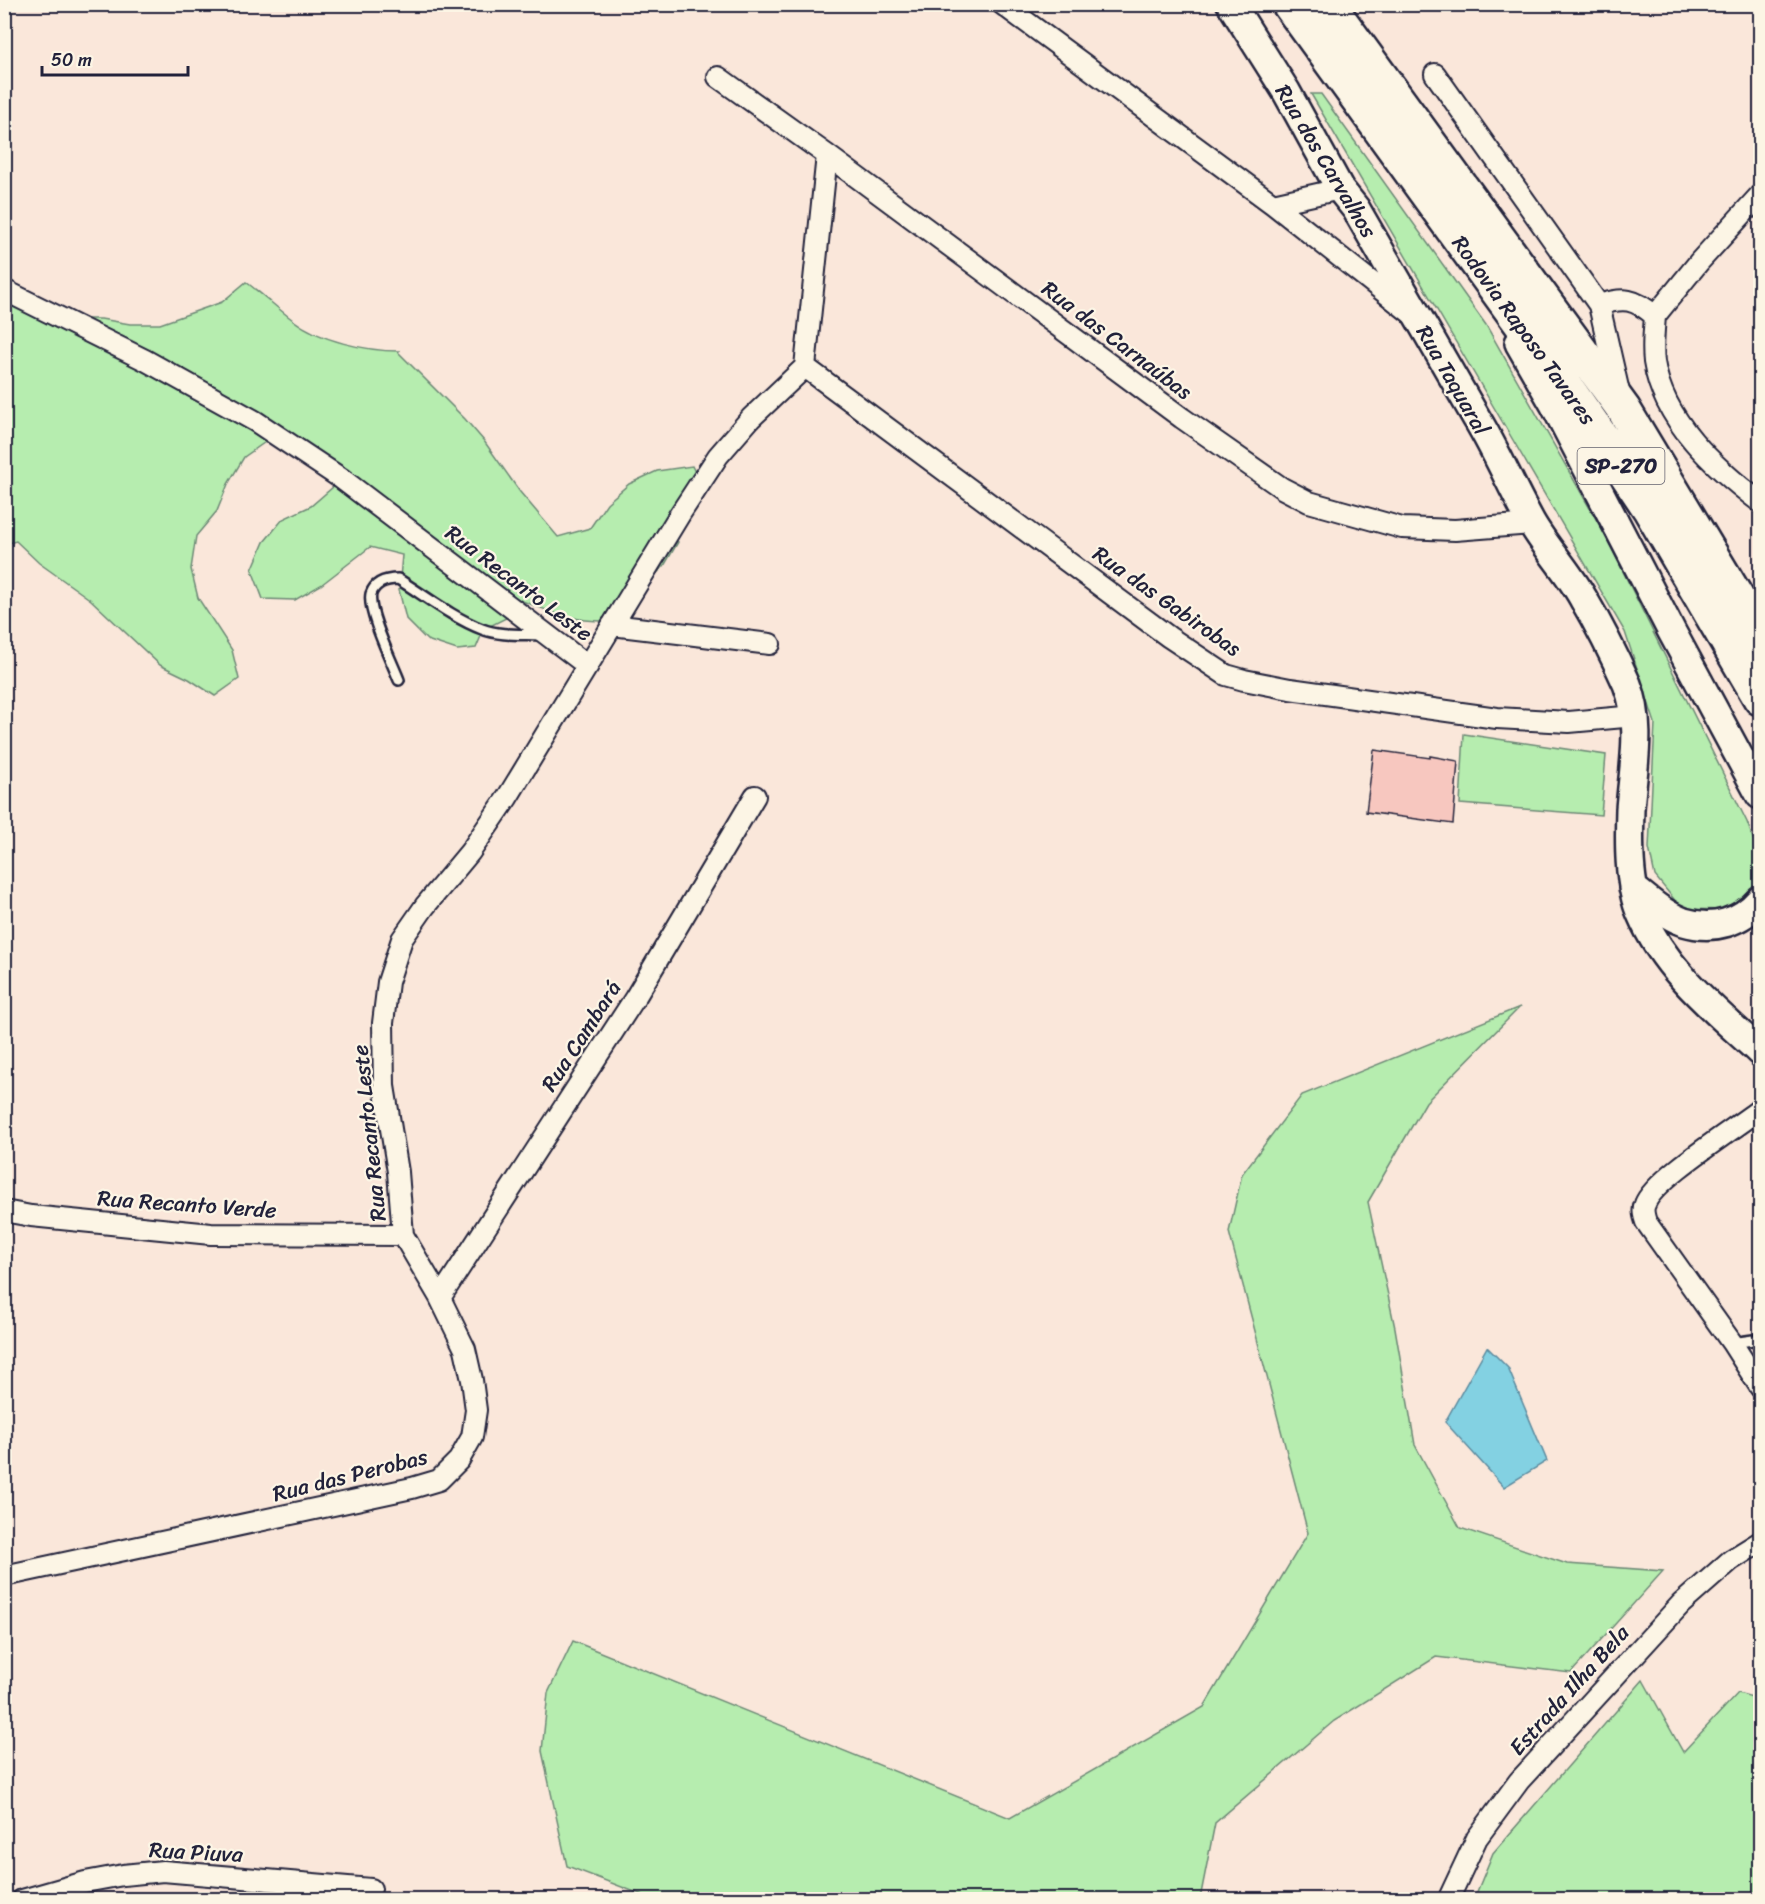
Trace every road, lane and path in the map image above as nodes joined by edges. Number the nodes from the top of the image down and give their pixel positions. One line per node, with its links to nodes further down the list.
1 (1002, 4): 10 (street, Rua Taquaral)
2 (1231, 4): 8 (main road, Rua dos Carvalhos)
3 (1289, 4): 11 (highway, Rodovia Raposo Tavares / SP-270)
4 (1333, 10): 17 (highway, Rodovia Raposo Tavares / SP-270)
5 (1435, 74): 13 (street)
6 (718, 77): 7 (street, Rua das Carnaúbas)
7 (827, 155): 16 (street); 19 (street, Rua das Carnaúbas)
8 (1340, 189): 10 (street); 15 (main road, Rua dos Carvalhos)
9 (1761, 195): 14 (street)
10 (1273, 204): 15 (street, Rua Taquaral)
11 (1464, 246): 26 (highway, Rodovia Raposo Tavares / SP-270); 28 (main road)
12 (4, 290): 21 (street, Rua Recanto Leste)
13 (1599, 305): 14 (street); 17 (street)
14 (1655, 316): 18 (street)
15 (1419, 319): 19 (main road, Rua Taquaral)
16 (805, 367): 20 (street); 27 (street, Rua das Gabirobas)
17 (1624, 410): 22 (highway, Rodovia Raposo Tavares / SP-270)
18 (1761, 502)
19 (1532, 524): 27 (main road, Rua Taquaral)
20 (612, 625): 23 (street); 24 (street)
21 (547, 635): 24 (street, Rua Recanto Leste); 25 (lane)
22 (1761, 636)
23 (770, 644)
24 (588, 666): 35 (street, Rua Recanto Leste)
25 (399, 680)
26 (1761, 698)
27 (1635, 716): 30 (main road, Rua Taquaral)
28 (1761, 795)
29 (755, 796): 36 (street, Rua Cambará)
30 (1633, 888): 31 (main road); 32 (main road, Rua Taquaral)
31 (1761, 900)
32 (1761, 1052)
33 (1761, 1109): 38 (street)
34 (4, 1211): 35 (street, Rua Recanto Verde)
35 (403, 1235): 36 (street, Rua das Perobas)
36 (441, 1298): 41 (street, Rua das Perobas)
37 (1761, 1339): 38 (lane)
38 (1732, 1343): 39 (street)
39 (1761, 1387)
40 (1761, 1542): 44 (street, Estrada Ilha Bela)
41 (4, 1576)
42 (371, 1889): 43 (street, Rua Piuva)
43 (22, 1899)
44 (1448, 1899)

